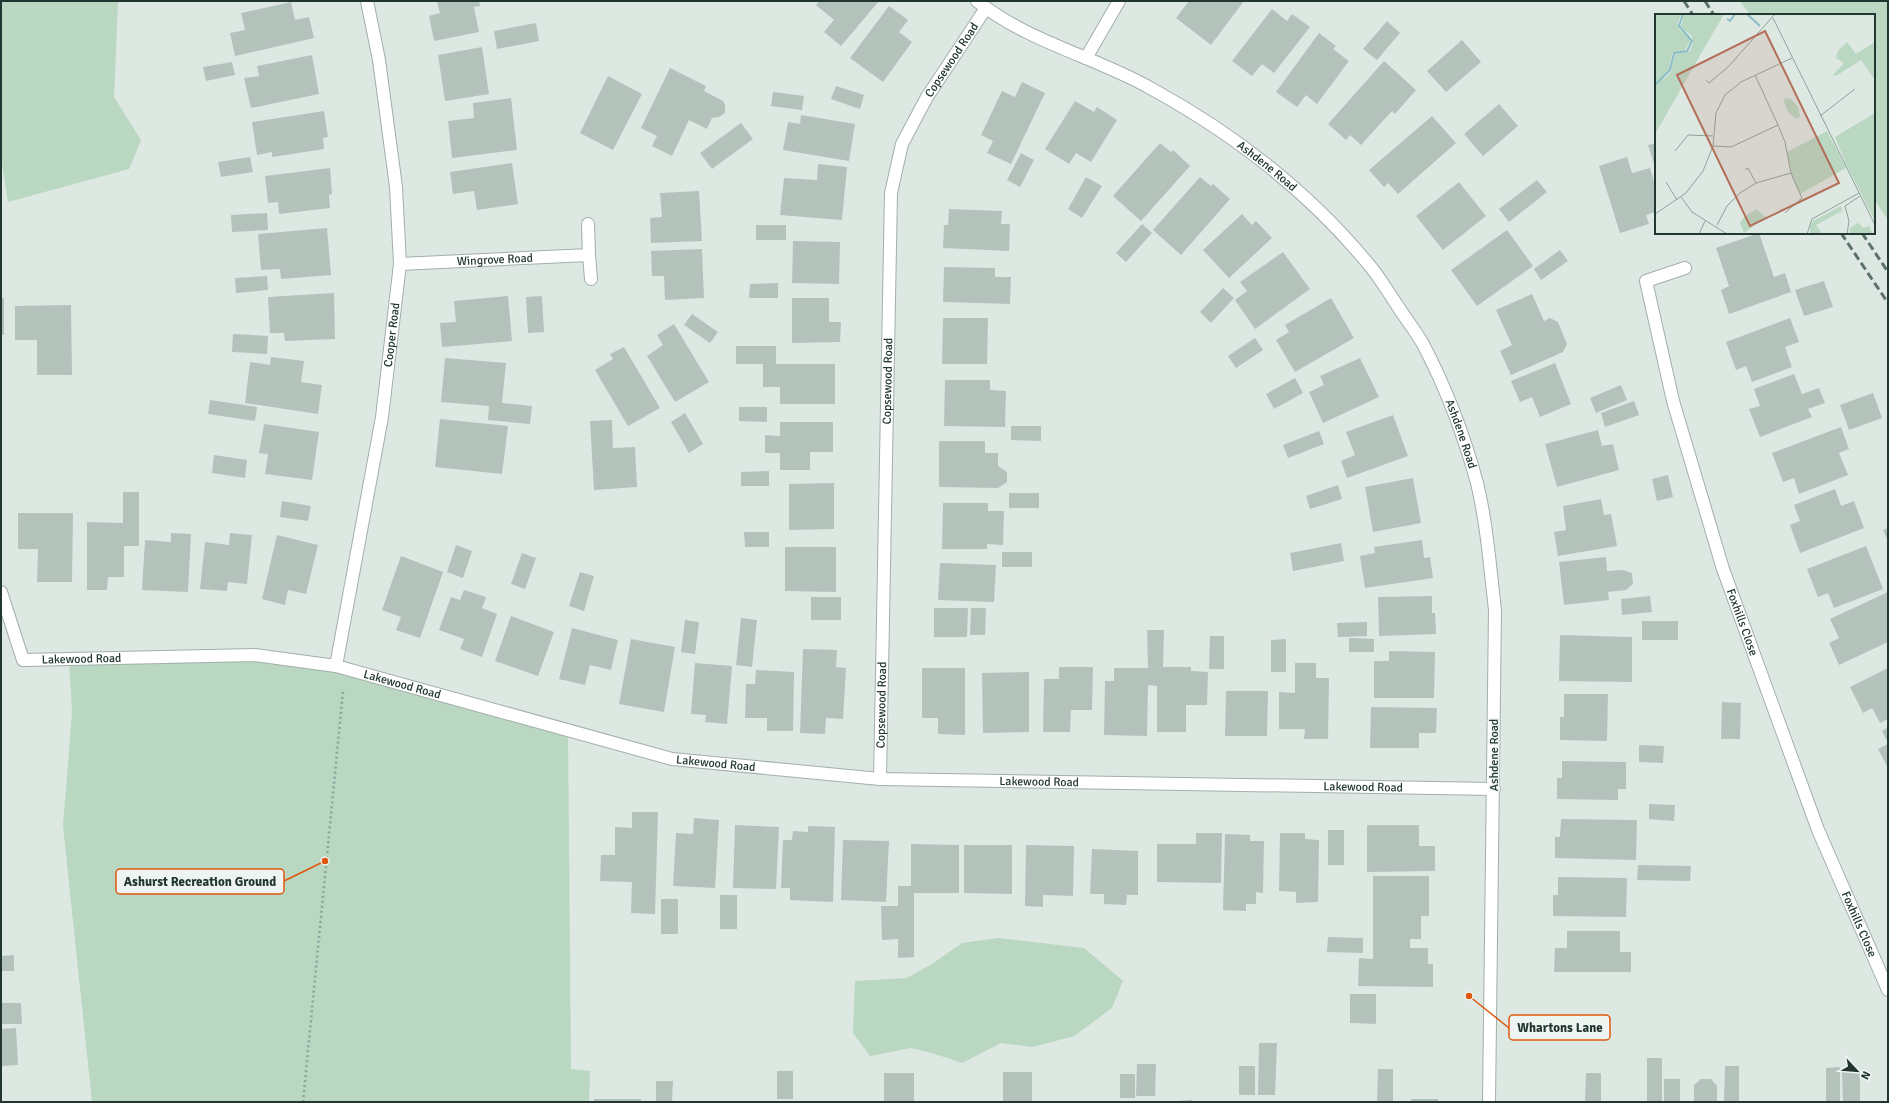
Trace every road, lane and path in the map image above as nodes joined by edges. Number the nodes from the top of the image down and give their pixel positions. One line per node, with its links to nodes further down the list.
1 (367, 1): 7 (street, Cooper Road)
2 (1119, 1): 4 (street)
3 (981, 4): 4 (street, Ashdene Road); 12 (street, Copsewood Road)
4 (1086, 58): 13 (street, Ashdene Road)
5 (588, 224): 6 (street)
6 (590, 254): 7 (street, Wingrove Road); 9 (street)
7 (400, 264): 11 (street, Cooper Road)
8 (1685, 268): 14 (street, Foxhills Close)
9 (591, 279)
10 (1, 592): 11 (street, Lakewood Road)
11 (340, 667): 12 (street, Lakewood Road); 15 (path)
12 (880, 779): 13 (street, Lakewood Road)
13 (1494, 789): 16 (street, Ashdene Road)
14 (1888, 990)
15 (303, 1102)
16 (1490, 1102)

